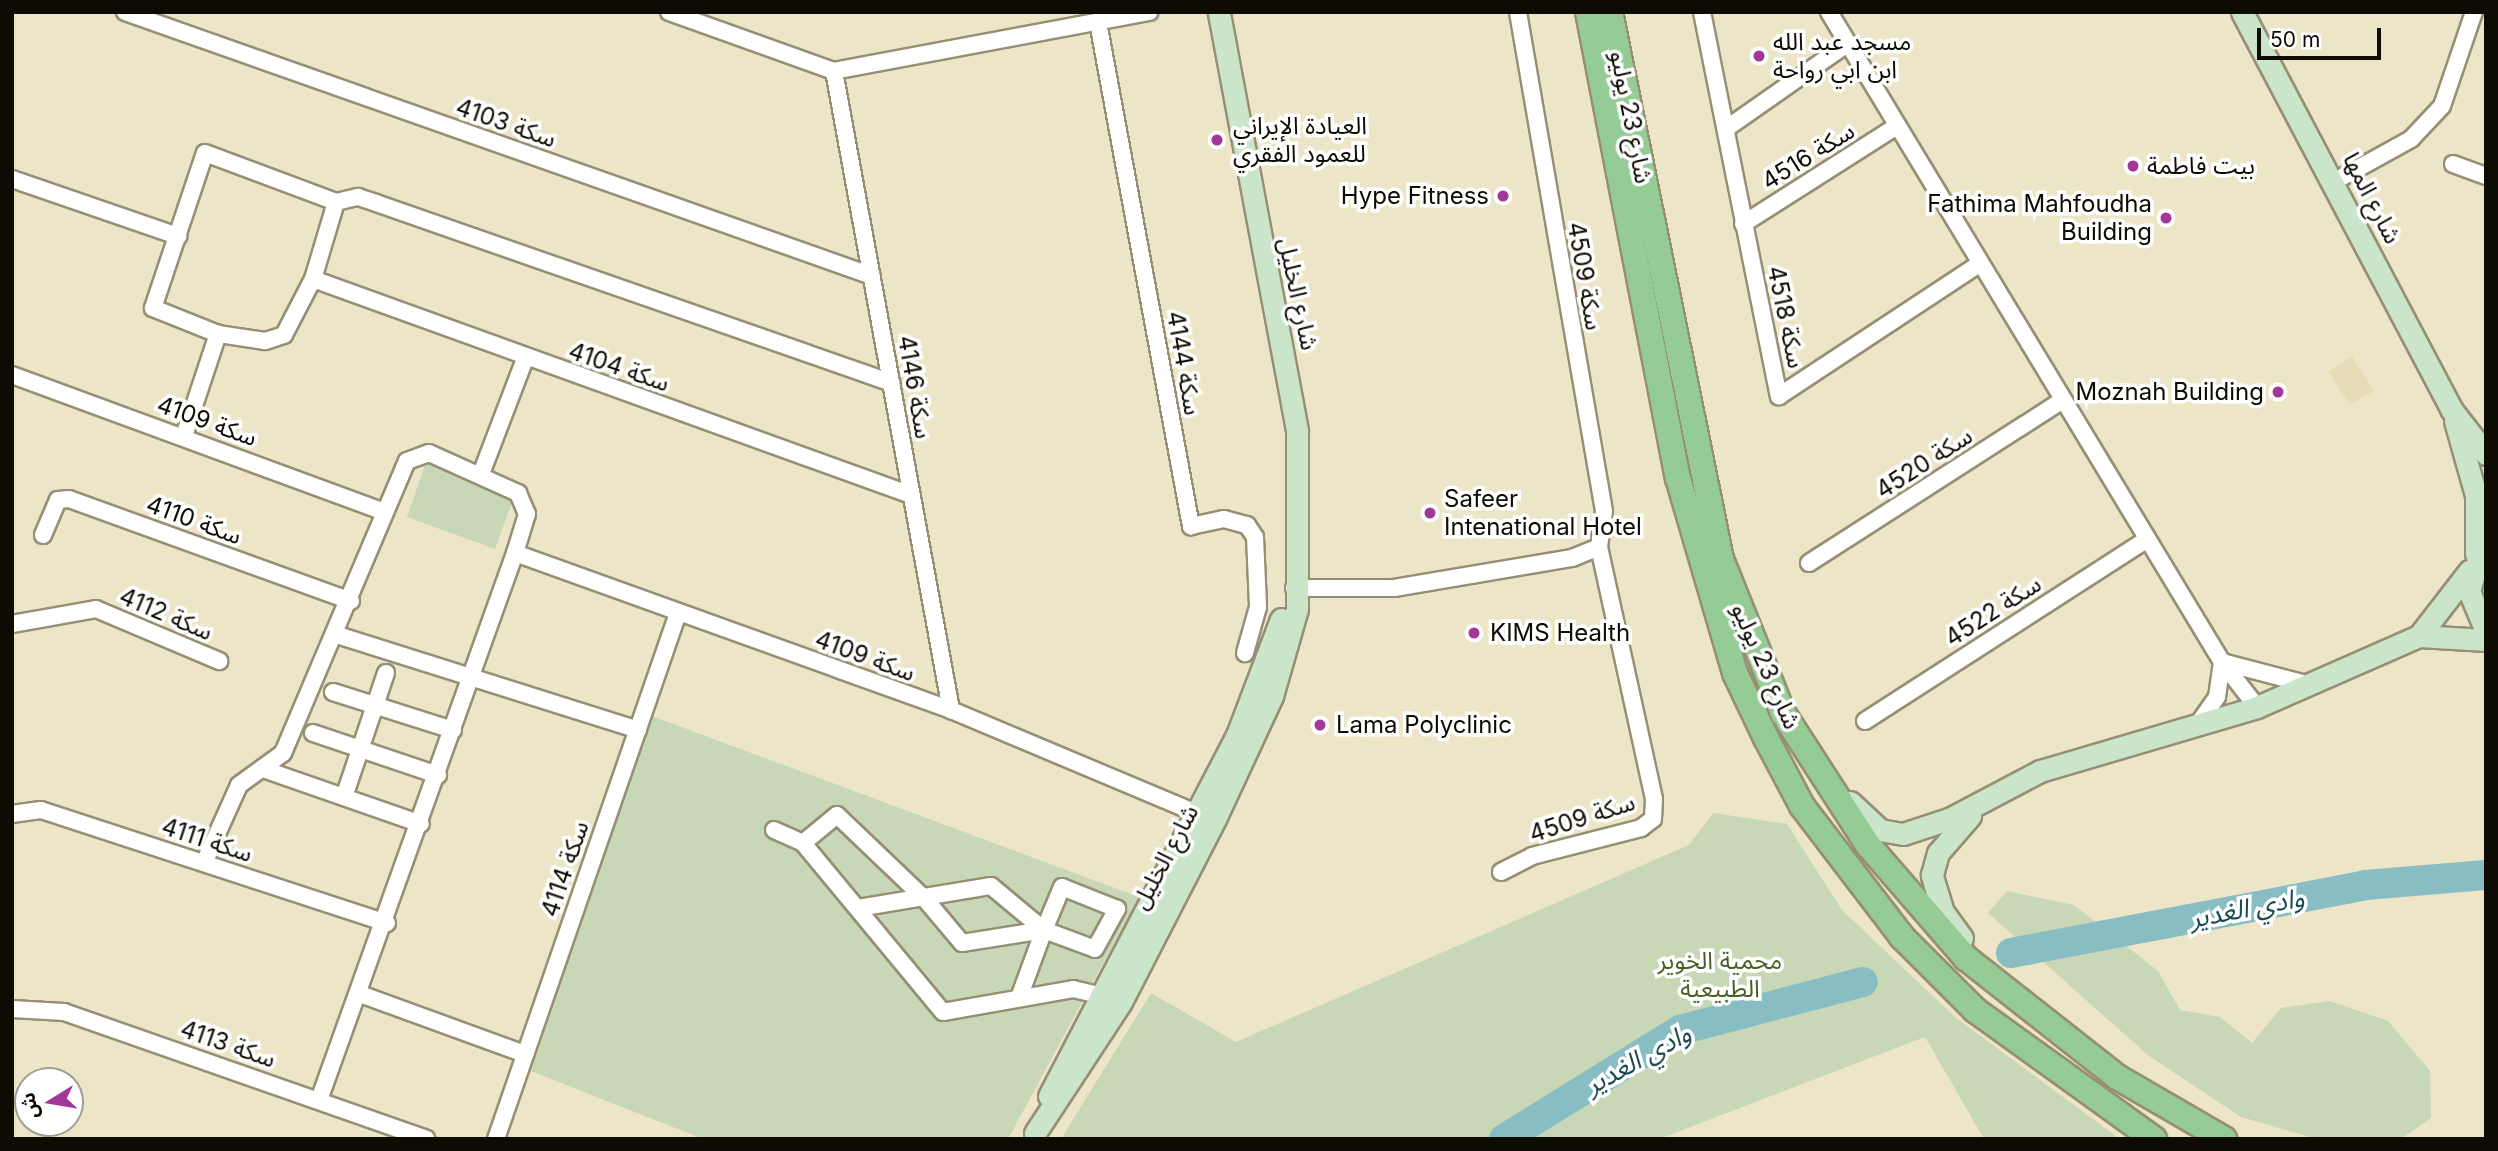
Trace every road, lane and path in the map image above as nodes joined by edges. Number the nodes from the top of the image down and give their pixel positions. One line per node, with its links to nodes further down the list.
1 (124, 12): 27 (street, سكة 4103)
2 (669, 12): 14 (street)
3 (722, 12): 14 (street)
4 (1150, 12): 13 (street)
5 (1219, 12): 46 (street, شارع الخليل)
6 (1518, 12): 42 (street, سكة 4509)
7 (1588, 12): 96 (main road, شارع 23 يوليو)
8 (1610, 12): 53 (main road, شارع 23 يوليو)
9 (1702, 12): 18 (street, سكة 4518)
10 (1829, 12): 15 (street)
11 (2242, 12): 22 (street, شارع المها)
12 (2474, 12): 22 (street)
13 (1098, 22): 16 (street); 55 (street, سكة 4144)
14 (717, 28): 16 (street)
15 (1847, 44): 17 (street); 18 (street)
16 (834, 71): 27 (street, سكة 4146)
17 (1897, 126): 24 (street, سكة 4516); 26 (street)
18 (1727, 128): 24 (street, سكة 4518)
19 (2453, 164): 20 (street)
20 (2486, 176)
21 (12, 179): 25 (street)
22 (2335, 181): 34 (street, شارع المها)
23 (336, 202): 25 (street); 28 (street); 32 (street)
24 (1743, 224): 26 (street, سكة 4518)
25 (178, 236): 29 (street)
26 (1979, 264): 33 (street)
27 (872, 276): 32 (street, سكة 4146)
28 (313, 279): 29 (street); 30 (street, سكة 4104)
29 (218, 334): 35 (street)
30 (525, 359): 37 (street); 38 (street, سكة 4104)
31 (12, 375): 35 (street, سكة 4109)
32 (892, 383): 38 (street, سكة 4146)
33 (2063, 400): 41 (street); 45 (street, سكة 4520)
34 (2451, 409): 36 (street, شارع المها); 44 (street, شارع المها)
35 (184, 436): 39 (street, سكة 4109)
36 (2486, 454)
37 (481, 474): 39 (street); 43 (street)
38 (911, 495): 64 (street, سكة 4146)
39 (385, 512): 47 (street)
40 (43, 535): 47 (street, سكة 4110)
41 (2147, 539): 57 (street); 65 (street, سكة 4522)
42 (1599, 547): 46 (street); 81 (street, سكة 4509)
43 (515, 553): 48 (street, سكة 4109); 59 (street)
44 (2477, 554): 50 (street, شارع المها); 52 (street)
45 (1810, 563)
46 (1294, 588): 75 (street, شارع الخليل); 88 (street, شارع الخليل)
47 (351, 601): 51 (street)
48 (678, 613): 64 (street, سكة 4109); 68 (street, سكة 4114)
49 (12, 624): 56 (street, سكة 4112)
50 (2486, 631)
51 (334, 634): 59 (street); 71 (street)
52 (2419, 636): 54 (street); 60 (street)
53 (1752, 640): 74 (street); 90 (main road, شارع 23 يوليو)
54 (2486, 640)
55 (1245, 653)
56 (219, 661)
57 (2222, 662): 60 (street); 63 (street); 66 (street)
58 (386, 673): 62 (street)
59 (473, 676): 67 (street); 68 (street)
60 (2306, 684): 63 (street)
61 (333, 692): 62 (street)
62 (375, 704): 67 (street); 70 (street)
63 (2258, 707): 66 (street)
64 (951, 710): 75 (street, سكة 4109)
65 (1865, 721)
66 (2197, 725): 74 (street)
67 (453, 730): 72 (street)
68 (638, 730): 91 (street, سكة 4114)
69 (313, 733): 70 (street)
70 (360, 750): 72 (street); 73 (street)
71 (263, 769): 73 (street); 80 (street)
72 (438, 775): 77 (street)
73 (344, 797): 77 (street)
74 (1984, 802): 90 (street)
75 (1196, 813): 88 (street, شارع الخليل)
76 (12, 814): 80 (street, سكة 4111)
77 (421, 824): 84 (street)
78 (774, 830): 79 (street)
79 (803, 843): 82 (street); 83 (street)
80 (204, 863): 84 (street, سكة 4111)
81 (1501, 872)
82 (925, 899): 83 (street); 85 (street); 85 (street)
83 (858, 908): 87 (street)
84 (387, 923): 86 (street)
85 (1044, 930): 85 (street); 87 (street)
86 (360, 994): 91 (street); 92 (street)
87 (1019, 998): 88 (street)
88 (1112, 998): 93 (street, شارع الخليل)
89 (12, 1009): 92 (street, سكة 4113)
90 (2053, 1032): 97 (main road, شارع 23 يوليو)
91 (525, 1054): 95 (street, سكة 4114)
92 (319, 1100): 94 (street, سكة 4113)
93 (1033, 1136)
94 (425, 1139)
95 (496, 1139)
96 (2154, 1139)
97 (2224, 1139)

